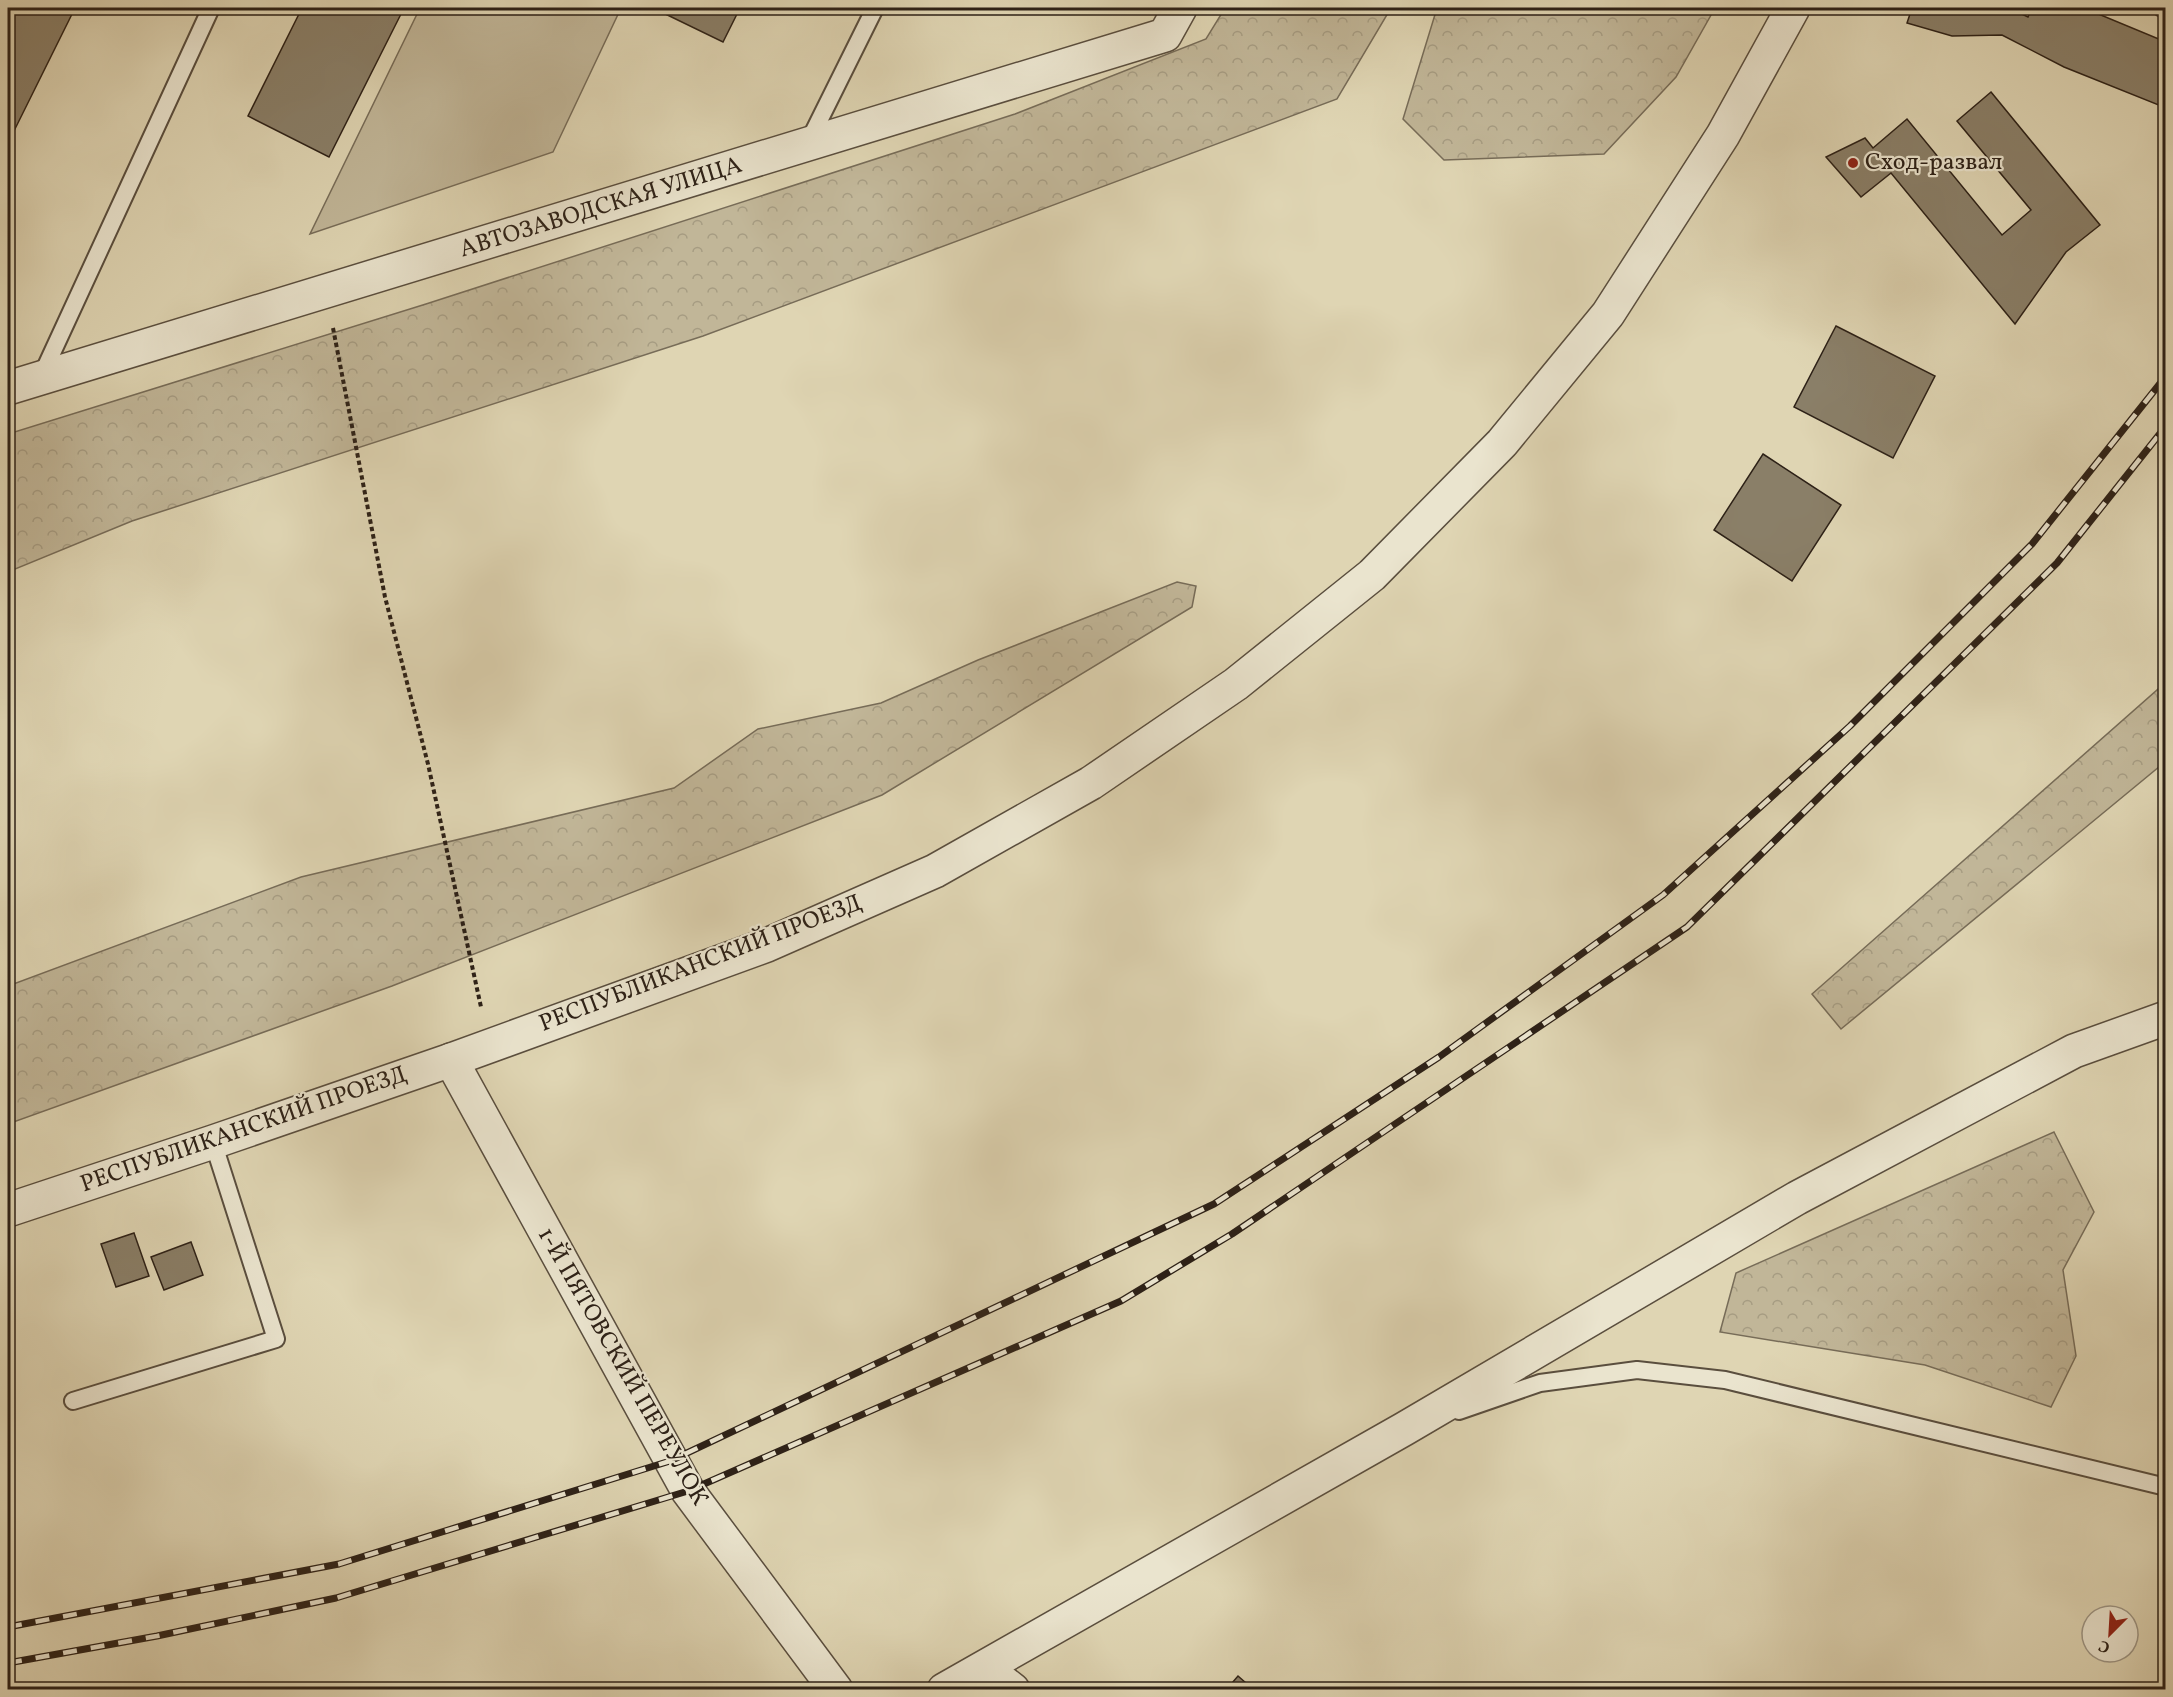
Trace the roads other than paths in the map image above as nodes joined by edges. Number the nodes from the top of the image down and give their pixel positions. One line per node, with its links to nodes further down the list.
1 (211, 8): 6 (lane)
2 (875, 8): 5 (lane)
3 (1180, 8): 5 (street, АВТОЗАВОДСКАЯ УЛИЦА)
4 (1793, 8): 9 (street, РЕСПУБЛИКАНСКИЙ ПРОЕЗД)
5 (806, 145): 6 (street, АВТОЗАВОДСКАЯ УЛИЦА)
6 (41, 378): 7 (street, АВТОЗАВОДСКАЯ УЛИЦА)
7 (8, 388)
8 (2166, 1018): 13 (street)
9 (451, 1060): 10 (street, РЕСПУБЛИКАНСКИЙ ПРОЕЗД); 16 (street, 1-Й ПЯТОВСКИЙ ПЕРЕУЛОК)
10 (213, 1142): 11 (street, РЕСПУБЛИКАНСКИЙ ПРОЕЗД); 12 (lane)
11 (8, 1210)
12 (73, 1401)
13 (1404, 1429): 14 (lane); 15 (street)
14 (2166, 1487)
15 (985, 1668): 17 (street); 18 (street)
16 (836, 1689)
17 (944, 1689)
18 (1013, 1689)

